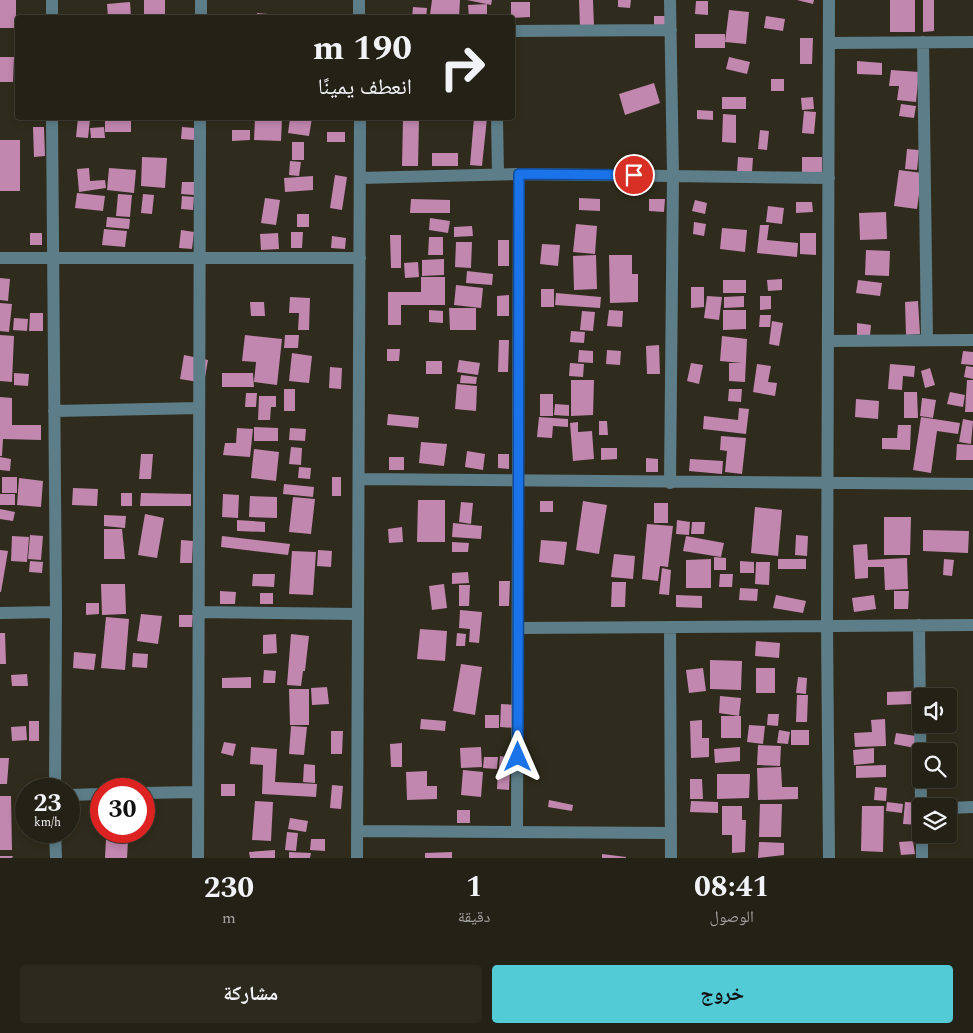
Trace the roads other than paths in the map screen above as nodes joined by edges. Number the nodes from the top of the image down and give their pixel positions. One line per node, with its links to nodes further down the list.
1 (52, 0): 6 (street)
2 (201, 0): 7 (street)
3 (359, 0): 8 (street)
4 (670, 0): 9 (street)
5 (829, 0): 13 (street)
6 (52, 15)
7 (201, 15)
8 (359, 15)
9 (670, 30): 10 (street); 20 (street)
10 (515, 31)
11 (923, 42): 12 (street); 13 (street); 28 (street)
12 (973, 42)
13 (830, 43): 22 (street)
14 (52, 120): 24 (street)
15 (200, 120): 25 (street)
16 (360, 120): 21 (street)
17 (497, 120): 18 (street)
18 (498, 174): 19 (street); 21 (street)
19 (519, 174): 20 (street); 33 (street)
20 (673, 175): 22 (street); 34 (street)
21 (360, 178): 26 (street)
22 (829, 178): 27 (street)
23 (0, 258): 24 (street)
24 (52, 258): 25 (street); 31 (street)
25 (198, 258): 26 (street); 30 (street)
26 (360, 258): 32 (street)
27 (828, 340): 28 (street); 35 (street)
28 (927, 340): 29 (street)
29 (973, 340)
30 (199, 408): 31 (street); 38 (street)
31 (54, 411): 37 (street)
32 (359, 479): 33 (street); 40 (street)
33 (518, 481): 34 (street); 45 (street)
34 (670, 483): 35 (street)
35 (828, 484): 36 (street); 42 (street)
36 (973, 484)
37 (56, 612): 39 (street); 46 (street)
38 (198, 612): 40 (street); 47 (street)
39 (0, 613)
40 (358, 614): 53 (street)
41 (973, 625): 43 (street)
42 (826, 626): 43 (street); 44 (street); 61 (street)
43 (919, 626): 49 (street)
44 (670, 627): 45 (street); 54 (street)
45 (518, 628): 52 (street)
46 (55, 778)
47 (197, 792): 48 (street); 58 (street)
48 (155, 793)
49 (921, 798)
50 (973, 807): 51 (street)
51 (957, 808)
52 (517, 831): 53 (street); 54 (street)
53 (357, 832): 59 (street)
54 (671, 833): 60 (street)
55 (55, 843): 57 (street)
56 (922, 843): 62 (street)
57 (56, 858)
58 (198, 858)
59 (357, 858)
60 (671, 858)
61 (829, 858)
62 (922, 858)

